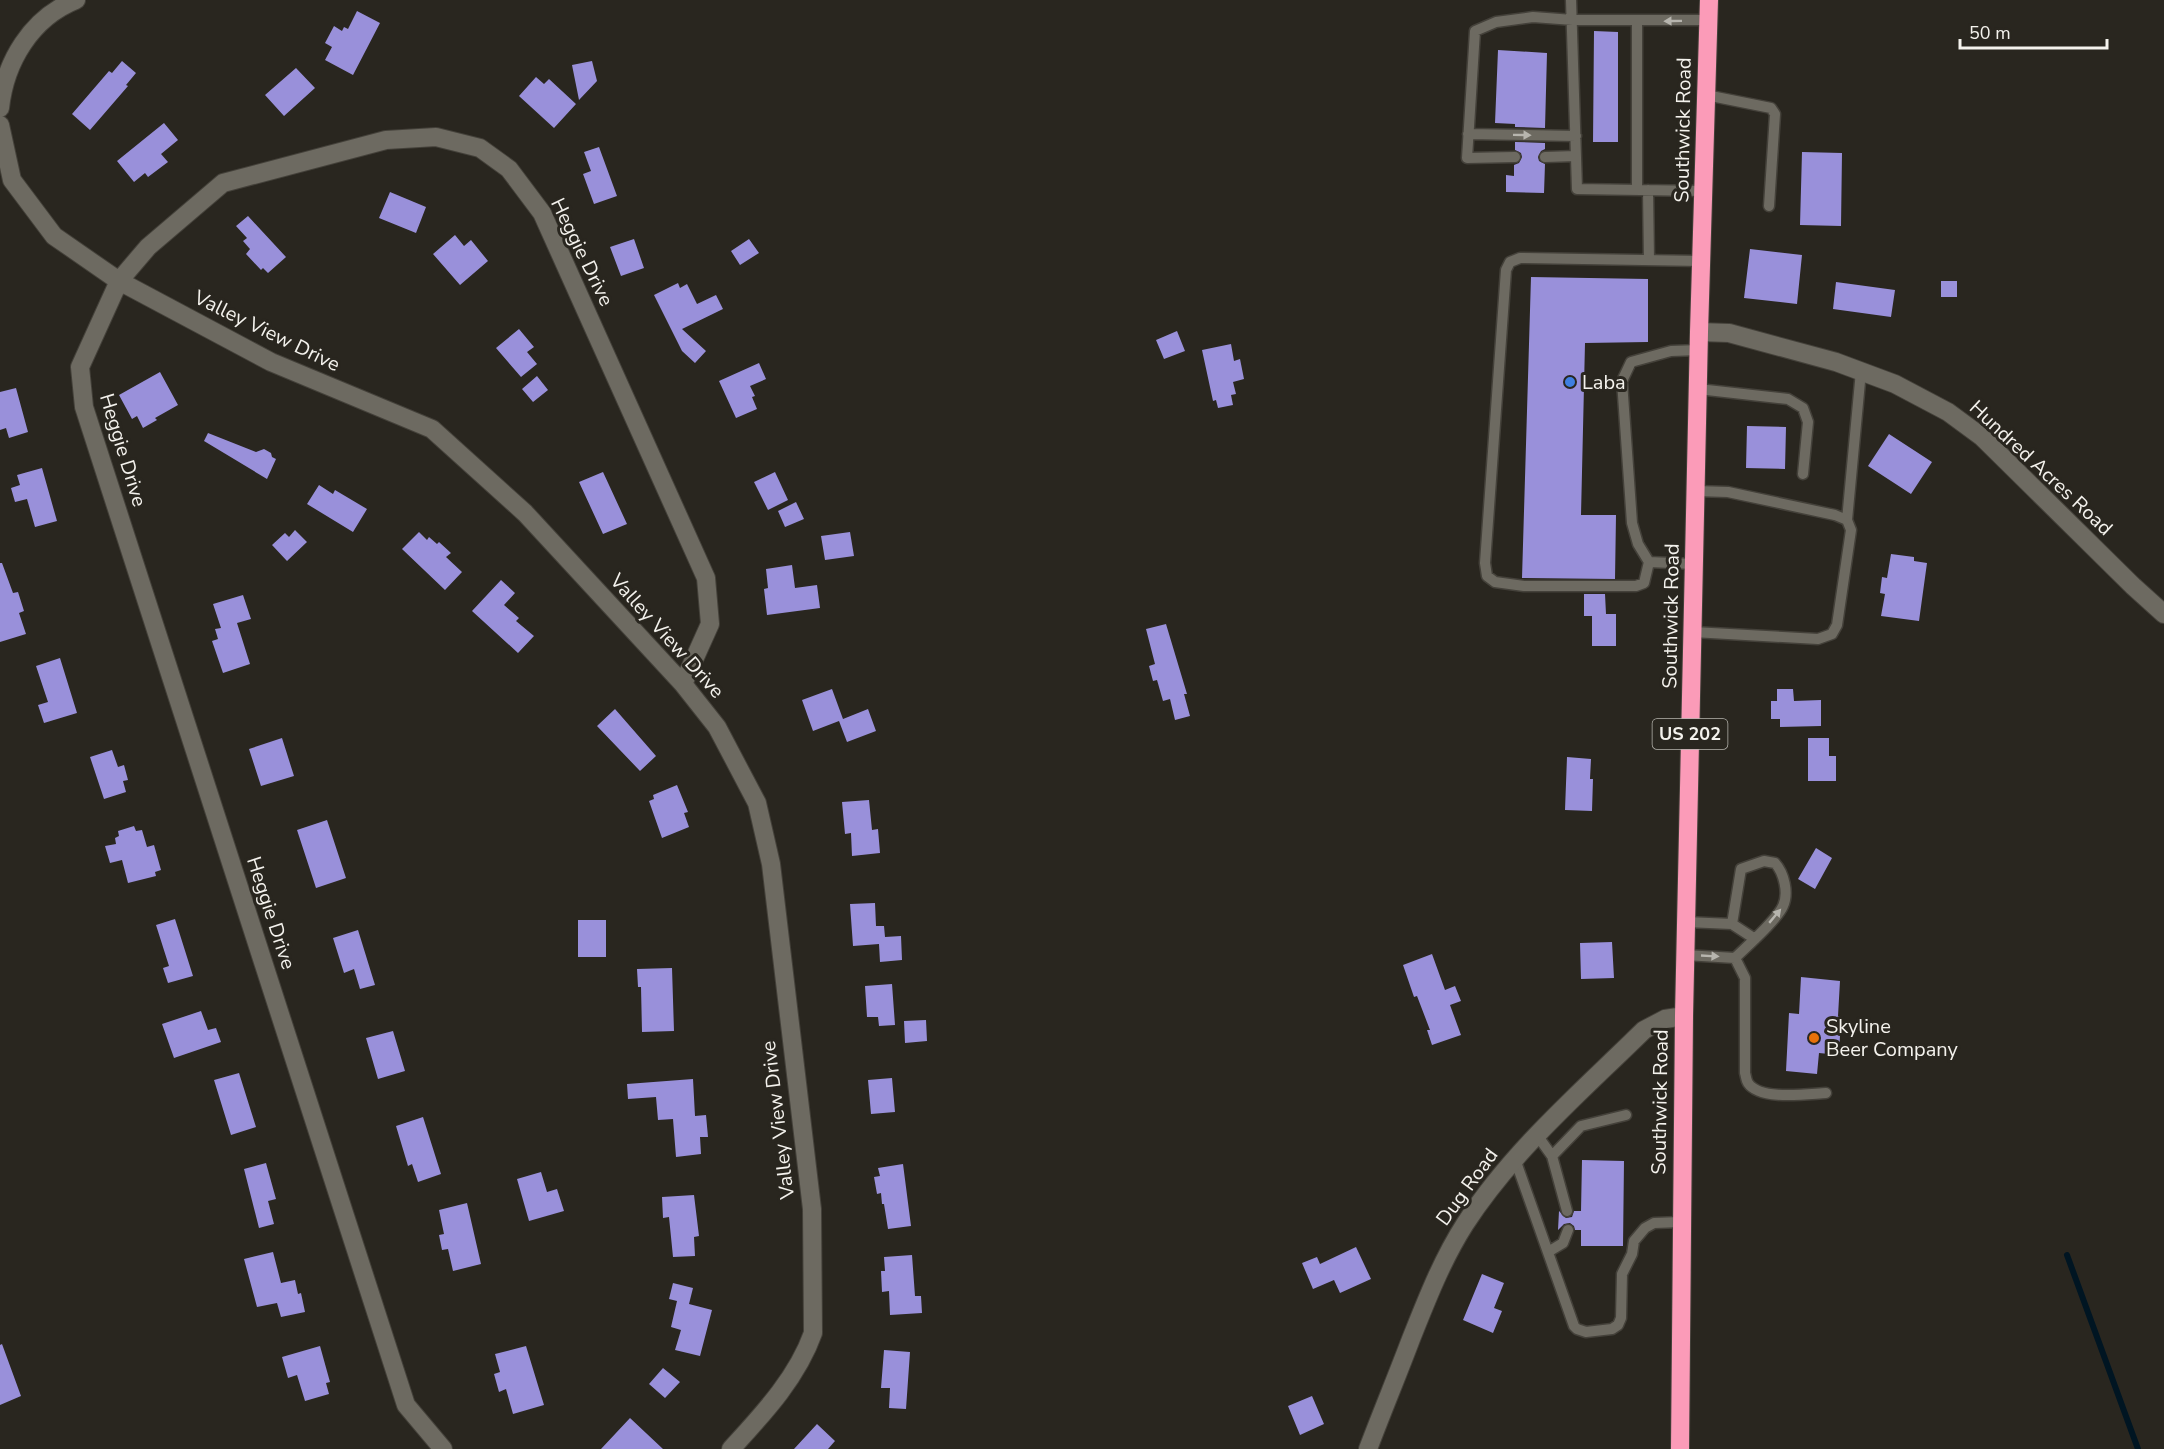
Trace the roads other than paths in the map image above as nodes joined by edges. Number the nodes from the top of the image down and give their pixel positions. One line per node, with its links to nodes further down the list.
1 (76, 0): 8 (street)
2 (1571, 0): 4 (lane)
3 (1709, 0): 5 (highway, Southwick Road / US 202)
4 (1573, 20): 6 (lane); 10 (lane); 11 (lane)
5 (1709, 20): 6 (lane, one-way to 6); 7 (highway, Southwick Road / US 202)
6 (1637, 21): 15 (lane)
7 (1706, 95): 16 (highway, Southwick Road / US 202); 17 (lane)
8 (0, 108)
9 (0, 125): 20 (street, Valley View Drive)
10 (1468, 134): 11 (lane, one-way to 11); 13 (lane)
11 (1576, 136): 12 (lane)
12 (1576, 156): 14 (lane); 15 (lane)
13 (1515, 157)
14 (1545, 157)
15 (1642, 190): 16 (lane); 18 (lane)
16 (1704, 191): 19 (highway, Southwick Road / US 202)
17 (1769, 206)
18 (1649, 260): 19 (lane); 27 (lane)
19 (1702, 261): 21 (highway, Southwick Road / US 202)
20 (119, 281): 31 (street, Valley View Drive); 31 (street, Heggie Drive); 47 (street, Heggie Drive)
21 (1699, 341): 22 (street, Hundred Acres Road); 23 (highway, Southwick Road / US 202); 27 (lane)
22 (1861, 371): 26 (lane); 29 (street, Hundred Acres Road)
23 (1698, 389): 24 (lane); 25 (highway, Southwick Road / US 202)
24 (1803, 474)
25 (1696, 491): 26 (lane); 28 (highway, Southwick Road / US 202)
26 (1847, 520): 30 (lane)
27 (1649, 562): 28 (lane)
28 (1694, 564): 30 (highway, Southwick Road / US 202)
29 (2164, 614)
30 (1693, 632): 32 (highway, Southwick Road / US 202)
31 (683, 684): 48 (street, Valley View Drive)
32 (1686, 922): 33 (lane); 35 (highway, Southwick Road / US 202)
33 (1732, 924): 34 (lane); 34 (lane, one-way to 33)
34 (1755, 939): 36 (lane)
35 (1685, 955): 36 (lane, one-way to 36); 37 (highway, Southwick Road / US 202)
36 (1735, 958): 38 (lane)
37 (1684, 1016): 40 (street, Dug Road); 44 (highway, Southwick Road / US 202)
38 (1826, 1093)
39 (1626, 1115): 41 (lane)
40 (1538, 1135): 41 (lane); 42 (street, Dug Road)
41 (1552, 1156): 43 (lane)
42 (1515, 1159): 46 (lane); 49 (street, Dug Road)
43 (1567, 1211)
44 (1681, 1222): 46 (lane); 50 (highway, Southwick Road / US 202)
45 (1568, 1230): 46 (lane)
46 (1548, 1252)
47 (442, 1449)
48 (731, 1449)
49 (1368, 1449)
50 (1680, 1449)

